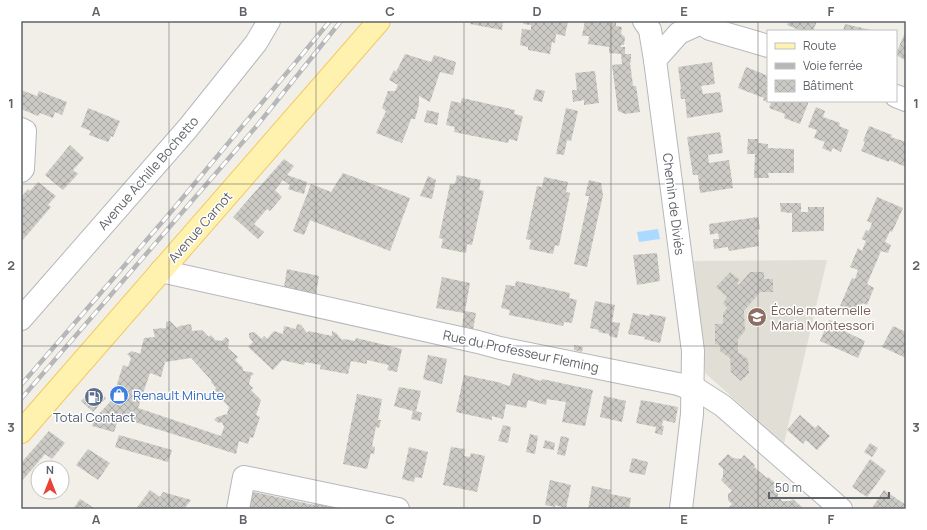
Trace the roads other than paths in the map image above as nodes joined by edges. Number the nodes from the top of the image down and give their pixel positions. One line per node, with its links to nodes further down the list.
1 (269, 21): 10 (street, Avenue Achille Bochetto)
2 (379, 21): 9 (main road, Avenue Carnot)
3 (644, 21): 6 (street, Chemin de Diviés)
4 (697, 22): 5 (street); 6 (street)
5 (767, 46)
6 (655, 60): 11 (street, Chemin de Diviés)
7 (21, 129): 8 (street)
8 (21, 172)
9 (161, 271): 11 (street, Rue du Professeur Fleming); 12 (main road, Avenue Carnot)
10 (21, 319)
11 (692, 389): 15 (street, Chemin de Diviés); 16 (street, Rue du Professeur Fleming)
12 (21, 432)
13 (238, 509): 14 (street)
14 (396, 509)
15 (681, 509)
16 (842, 509)

